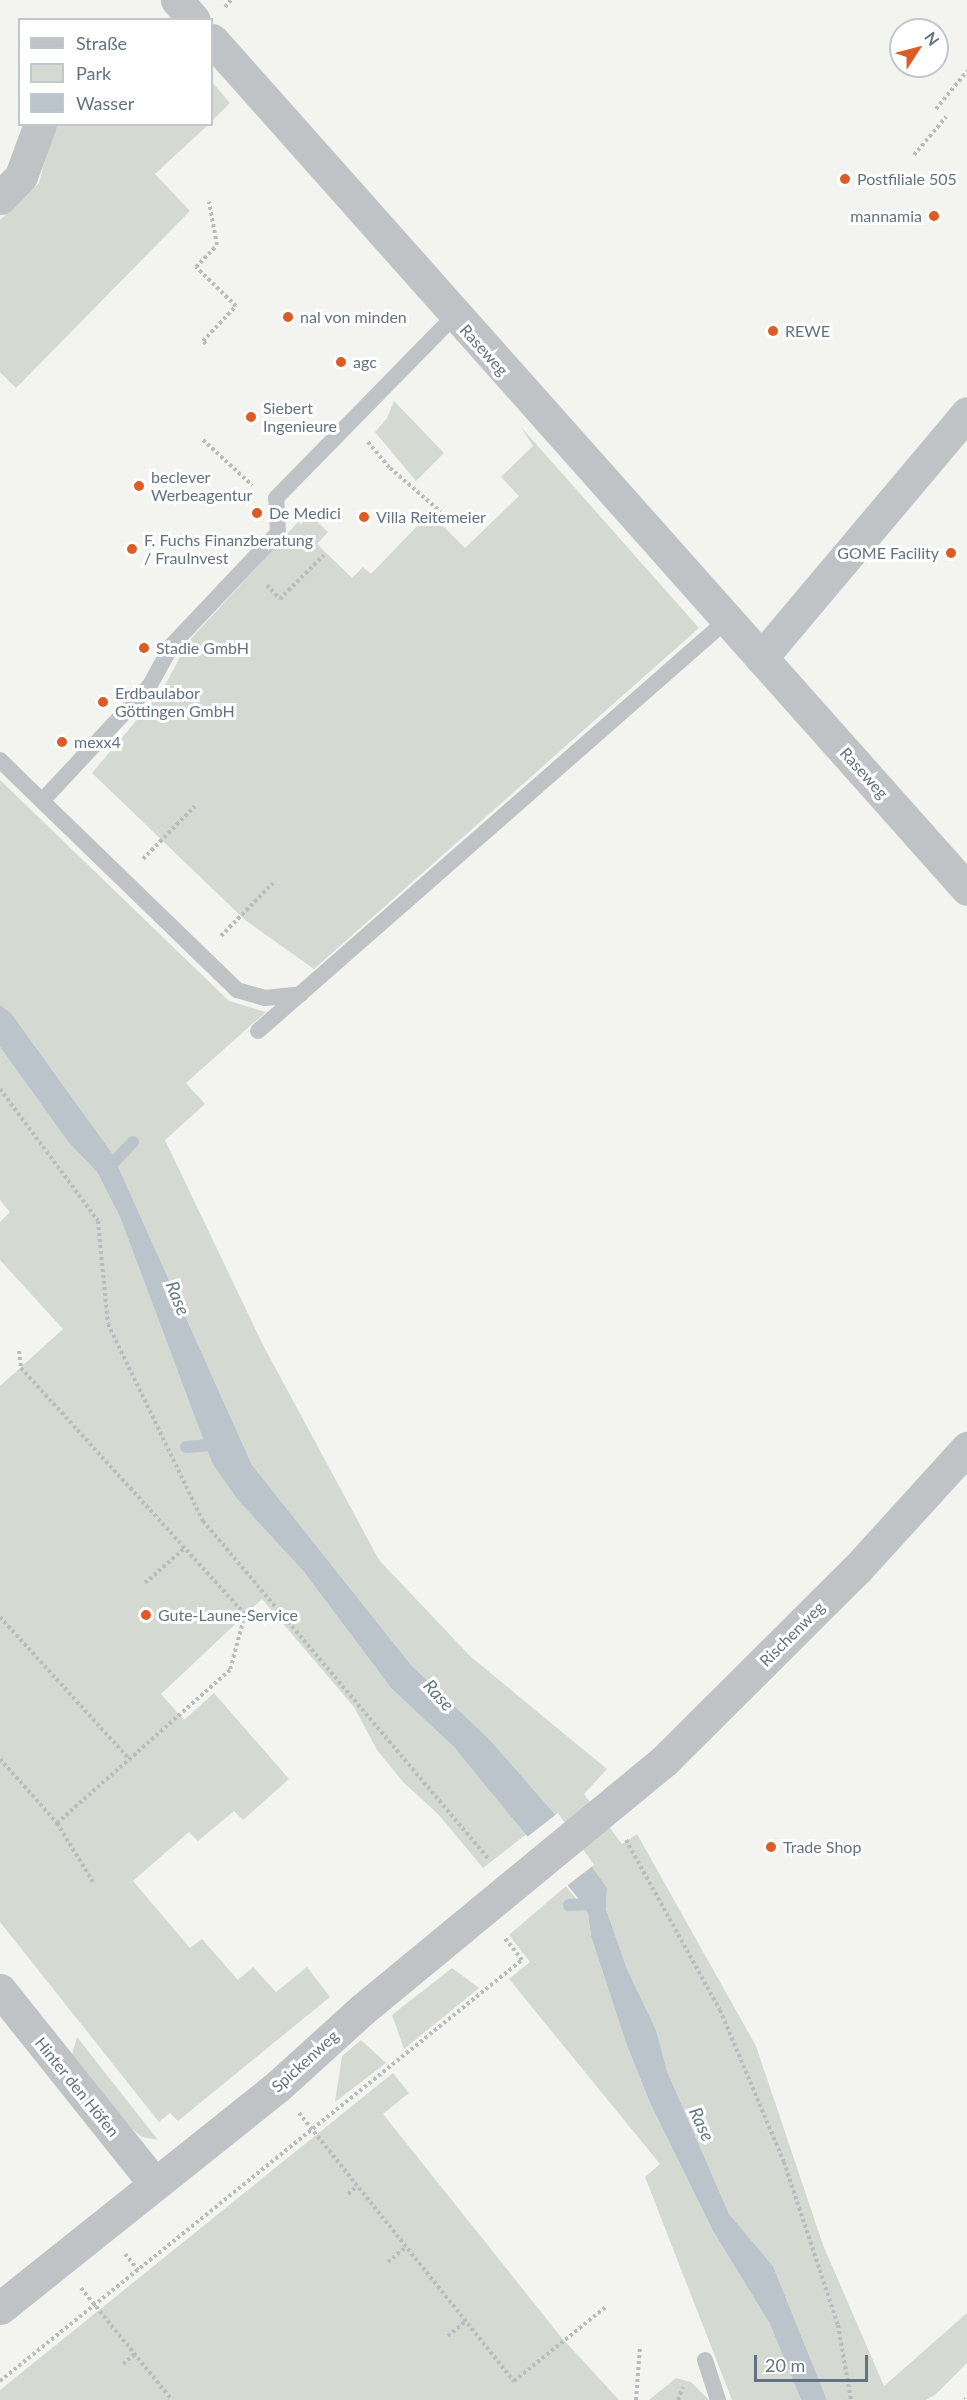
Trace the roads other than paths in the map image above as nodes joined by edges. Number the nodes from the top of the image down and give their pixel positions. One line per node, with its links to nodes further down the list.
1 (177, 0): 2 (street, Raseweg)
2 (192, 18)
3 (213, 43): 6 (street, Raseweg)
4 (38, 126): 5 (street)
5 (0, 198)
6 (454, 316): 8 (street, Raseweg); 11 (lane)
7 (967, 413): 9 (street)
8 (727, 620): 9 (street, Raseweg); 13 (lane)
9 (760, 658): 12 (street, Raseweg)
10 (0, 759): 11 (lane)
11 (42, 801): 13 (lane)
12 (967, 889)
13 (301, 994): 14 (lane)
14 (258, 1031)
15 (967, 1449): 16 (street, Rischenweg)
16 (604, 1814): 18 (street, Spickenweg)
17 (0, 1990): 18 (street, Hinter den Höfen)
18 (154, 2184): 19 (street, Spickenweg)
19 (0, 2308)
20 (705, 2360): 21 (lane)
21 (718, 2400)

